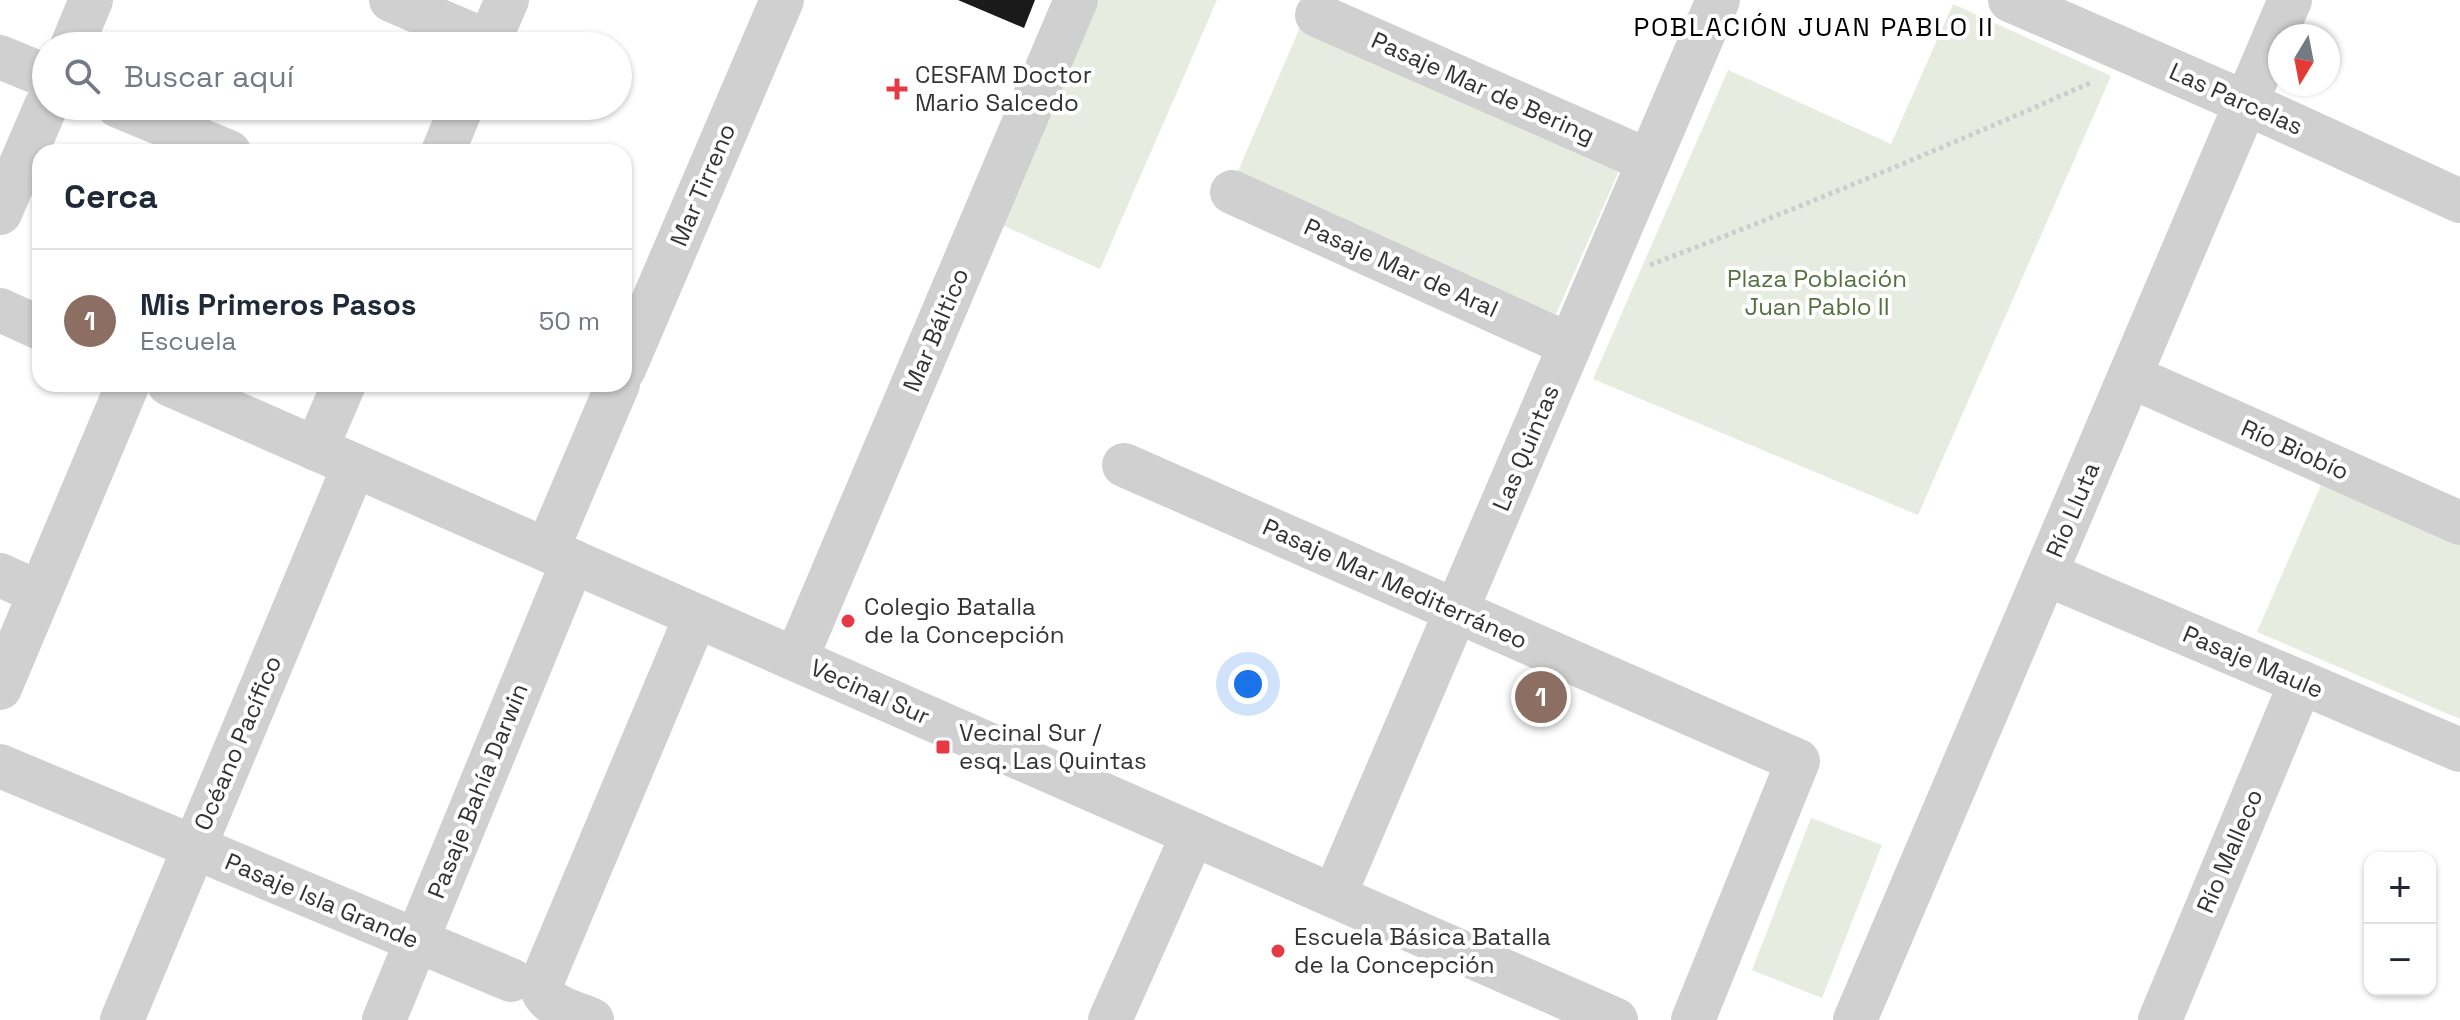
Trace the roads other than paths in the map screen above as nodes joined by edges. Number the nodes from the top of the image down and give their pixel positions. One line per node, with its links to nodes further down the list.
1 (91, 0): 10 (street)
2 (391, 0): 11 (street)
3 (507, 0): 12 (street)
4 (782, 0): 28 (street, Mar Tirreno)
5 (1076, 0): 43 (street, Mar Báltico)
6 (1718, 0): 21 (street, Las Quintas)
7 (2010, 0): 15 (street, Las Parcelas)
8 (2290, 0): 15 (street, Río Lluta)
9 (1317, 15): 21 (street, Pasaje Mar de Bering)
10 (78, 32)
11 (462, 32)
12 (493, 32)
13 (0, 57): 14 (street)
14 (32, 70)
15 (2246, 103): 23 (street, Las Parcelas); 29 (street, Río Lluta)
16 (40, 120): 24 (street)
17 (152, 120): 19 (street)
18 (456, 120): 20 (street)
19 (210, 144)
20 (446, 144)
21 (1649, 161): 27 (street, Las Quintas)
22 (1232, 192): 27 (street, Pasaje Mar de Aral)
23 (2460, 201)
24 (0, 213)
25 (0, 310): 26 (street)
26 (32, 324)
27 (1570, 345): 41 (street, Las Quintas)
28 (632, 350)
29 (2130, 376): 36 (street, Río Biobío); 38 (street, Río Lluta)
30 (125, 392): 40 (street)
31 (187, 392): 34 (street, Vecinal Sur)
32 (343, 392): 34 (street, Océano Pacífico)
33 (615, 392): 37 (street)
34 (335, 457): 37 (street, Vecinal Sur); 49 (street, Océano Pacífico)
35 (1124, 465): 41 (street, Pasaje Mar Mediterráneo)
36 (2460, 523)
37 (560, 556): 42 (street, Vecinal Sur); 51 (street, Pasaje Bahía Darwin)
38 (2046, 574): 44 (street, Pasaje Maule); 59 (street, Río Lluta)
39 (0, 575): 40 (street)
40 (40, 593): 45 (street)
41 (1456, 612): 50 (street, Las Quintas); 58 (street, Pasaje Mar Mediterráneo)
42 (696, 616): 43 (street, Vecinal Sur); 55 (street)
43 (796, 659): 48 (street, Vecinal Sur)
44 (2301, 682): 46 (street, Pasaje Maule); 60 (street, Río Malleco)
45 (0, 688)
46 (2460, 750)
47 (0, 766): 49 (street, Pasaje Isla Grande)
48 (1193, 834): 50 (street, Vecinal Sur); 56 (street)
49 (195, 847): 51 (street, Pasaje Isla Grande); 53 (street, Océano Pacífico)
50 (1334, 896): 57 (street, Vecinal Sur)
51 (417, 941): 52 (street, Pasaje Isla Grande); 54 (street, Pasaje Bahía Darwin)
52 (511, 980)
53 (122, 1020)
54 (384, 1020)
55 (592, 1020)
56 (1110, 1020)
57 (1616, 1020)
58 (1693, 1020)
59 (1855, 1020)
60 (2160, 1020)

